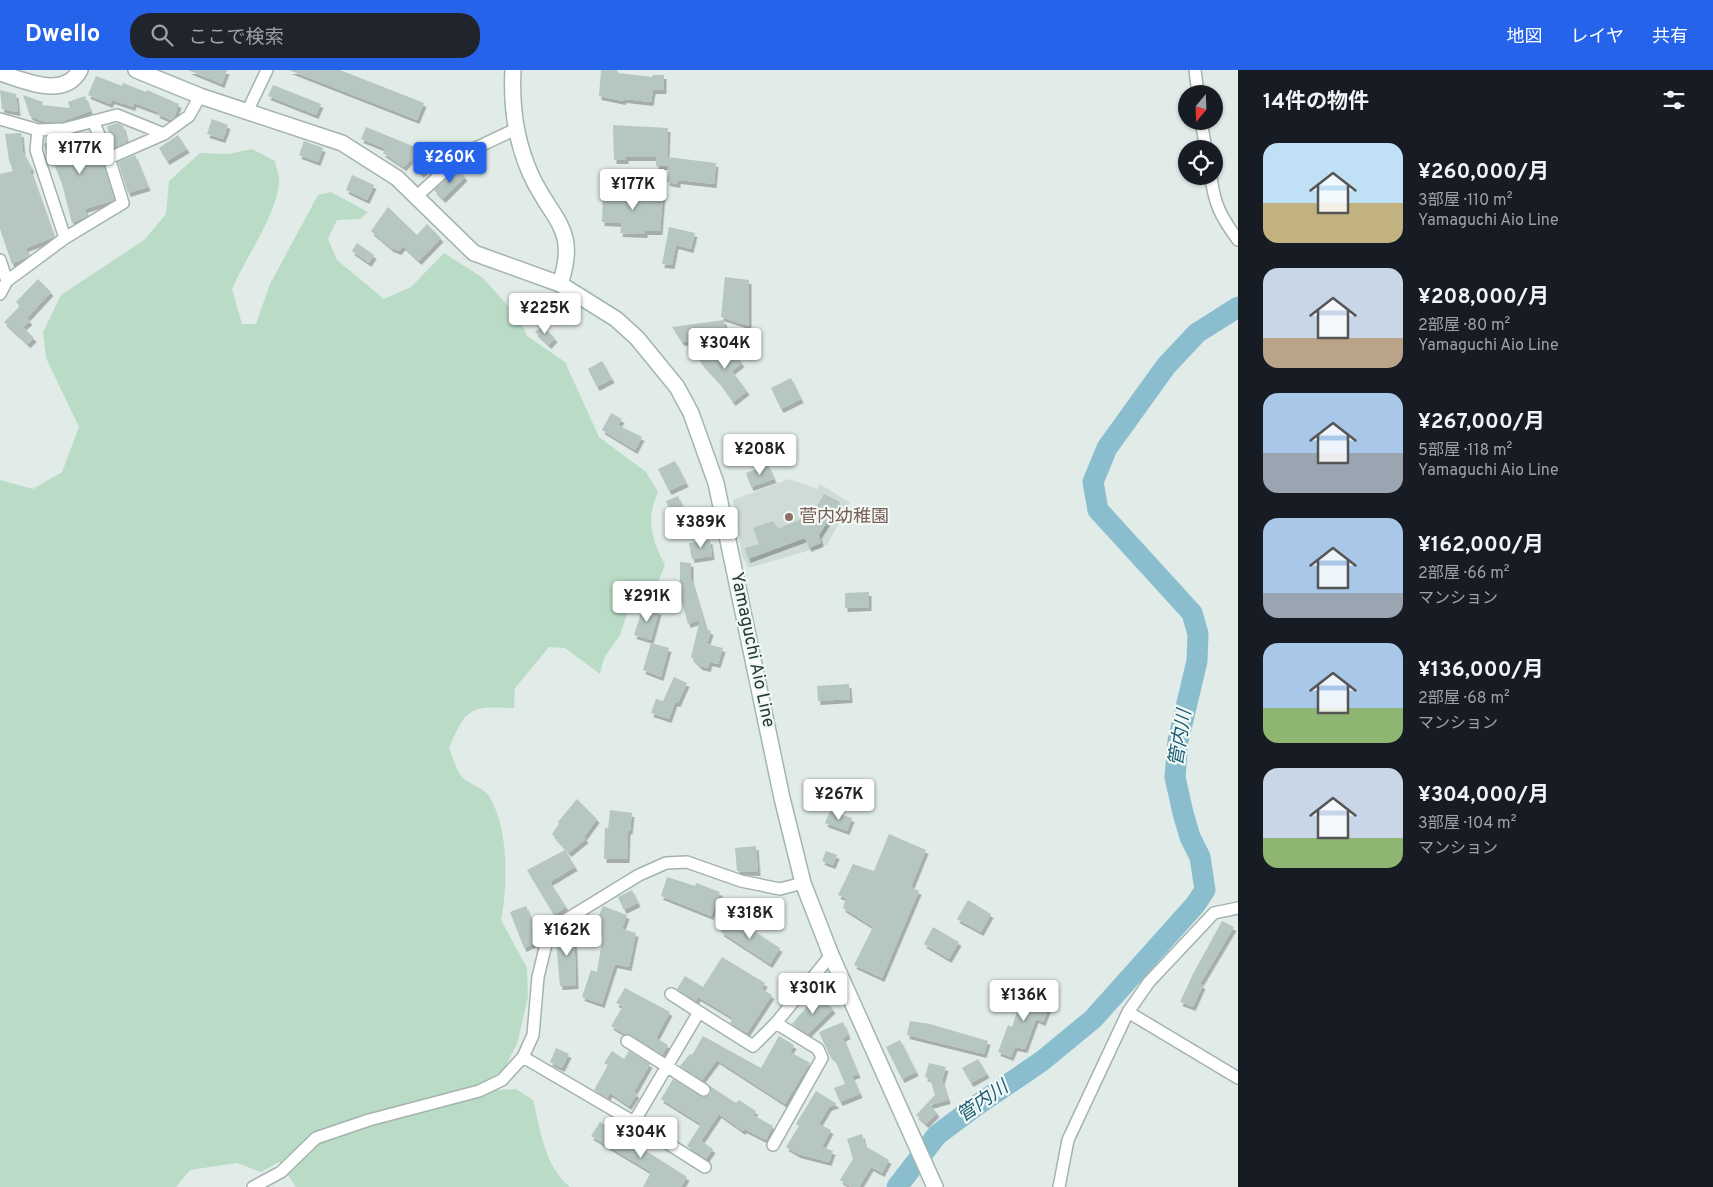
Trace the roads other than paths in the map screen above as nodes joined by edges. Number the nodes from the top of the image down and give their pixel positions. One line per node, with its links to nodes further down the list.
1 (80, 70): 6 (main road)
2 (136, 70): 8 (main road, Yamaguchi Aio Line)
3 (267, 70): 9 (street)
4 (513, 70): 12 (main road)
5 (1195, 70): 7 (street)
6 (0, 73)
7 (1197, 85)
8 (200, 96): 9 (main road, Yamaguchi Aio Line); 14 (street)
9 (247, 112): 17 (main road, Yamaguchi Aio Line)
10 (0, 118): 13 (street)
11 (93, 121): 13 (street); 14 (street); 15 (street)
12 (516, 129): 17 (street); 22 (main road)
13 (38, 130): 18 (street)
14 (164, 134): 15 (street)
15 (109, 158): 18 (street)
16 (1212, 185): 19 (street)
17 (417, 196): 22 (main road, Yamaguchi Aio Line)
18 (65, 238): 21 (street)
19 (1238, 240)
20 (0, 260): 21 (street)
21 (7, 281): 23 (street)
22 (560, 284): 24 (main road, Yamaguchi Aio Line)
23 (0, 294)
24 (803, 883): 26 (main road, Yamaguchi Aio Line); 32 (street)
25 (1238, 908): 29 (street)
26 (831, 955): 30 (street); 40 (main road, Yamaguchi Aio Line)
27 (671, 994): 28 (street)
28 (699, 1012): 30 (street); 33 (street)
29 (1128, 1012): 34 (street); 41 (street)
30 (776, 1023): 37 (street)
31 (627, 1041): 33 (street)
32 (523, 1057): 36 (street); 39 (street)
33 (666, 1067): 35 (street); 36 (street)
34 (1238, 1078)
35 (704, 1090)
36 (634, 1122): 38 (street)
37 (773, 1145)
38 (705, 1167)
39 (254, 1187)
40 (935, 1187)
41 (1059, 1187)

